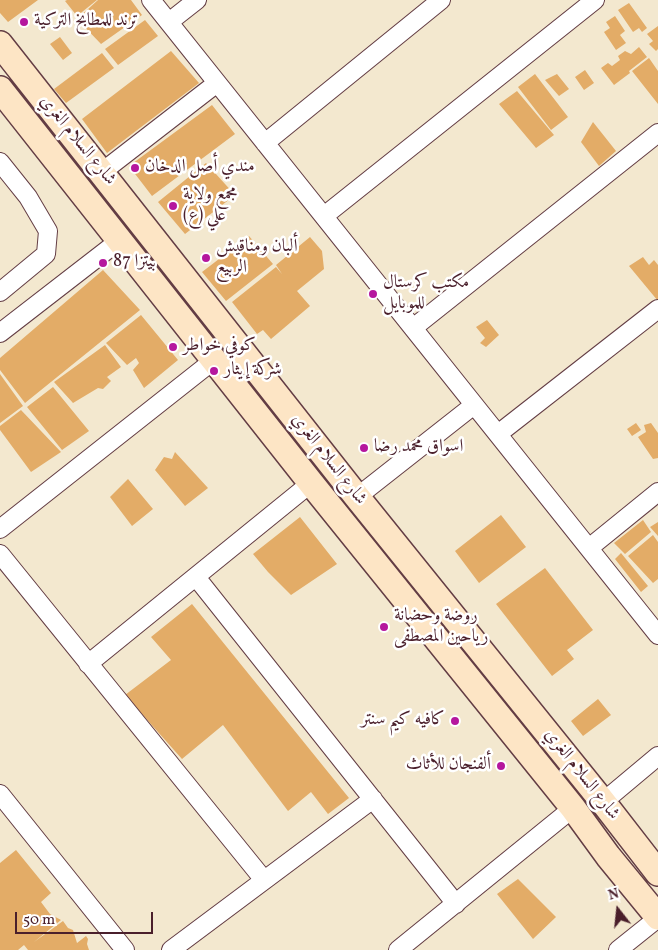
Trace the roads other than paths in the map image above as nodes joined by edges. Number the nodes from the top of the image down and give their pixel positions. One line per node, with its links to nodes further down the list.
1 (151, 0): 5 (street)
2 (197, 0): 5 (street)
3 (441, 0): 11 (street)
4 (595, 0): 15 (street)
5 (169, 22): 7 (street)
6 (0, 44): 9 (main road, شارع السلام الغري)
7 (217, 82): 11 (street); 14 (street)
8 (0, 89): 12 (main road, شارع السلام الغري)
9 (67, 129): 12 (main road); 14 (main road, شارع السلام الغري)
10 (658, 133): 19 (street)
11 (265, 143): 15 (street)
12 (46, 146): 16 (main road, شارع السلام الغري)
13 (0, 162): 17 (street)
14 (102, 172): 26 (main road, شارع السلام الغري)
15 (324, 216): 19 (street)
16 (120, 240): 20 (street); 21 (main road, شارع السلام الغري)
17 (0, 292)
18 (658, 309): 23 (street)
19 (413, 328): 22 (street)
20 (0, 333)
21 (214, 360): 24 (main road, شارع السلام الغري); 27 (street)
22 (474, 405): 23 (street); 26 (street)
23 (498, 434): 28 (street)
24 (311, 483): 30 (street); 37 (main road, شارع السلام الغري)
25 (658, 492): 28 (street)
26 (357, 497): 36 (main road, شارع السلام الغري)
27 (0, 529)
28 (589, 548): 31 (street)
29 (0, 554): 32 (street)
30 (196, 576): 32 (street); 35 (street)
31 (658, 635)
32 (88, 664): 42 (street)
33 (658, 756): 36 (street)
34 (0, 794): 38 (street)
35 (373, 799): 42 (street); 43 (street)
36 (603, 802): 39 (main road, شارع السلام الغري)
37 (573, 808): 40 (main road, شارع السلام الغري); 43 (street)
38 (6, 813): 45 (street)
39 (631, 838): 40 (main road); 41 (main road, شارع السلام الغري)
40 (608, 856): 44 (main road, شارع السلام الغري)
41 (658, 873)
42 (264, 880): 46 (street)
43 (456, 904): 47 (street)
44 (658, 918): 48 (street)
45 (125, 950)
46 (171, 950)
47 (398, 950)
48 (618, 950)

